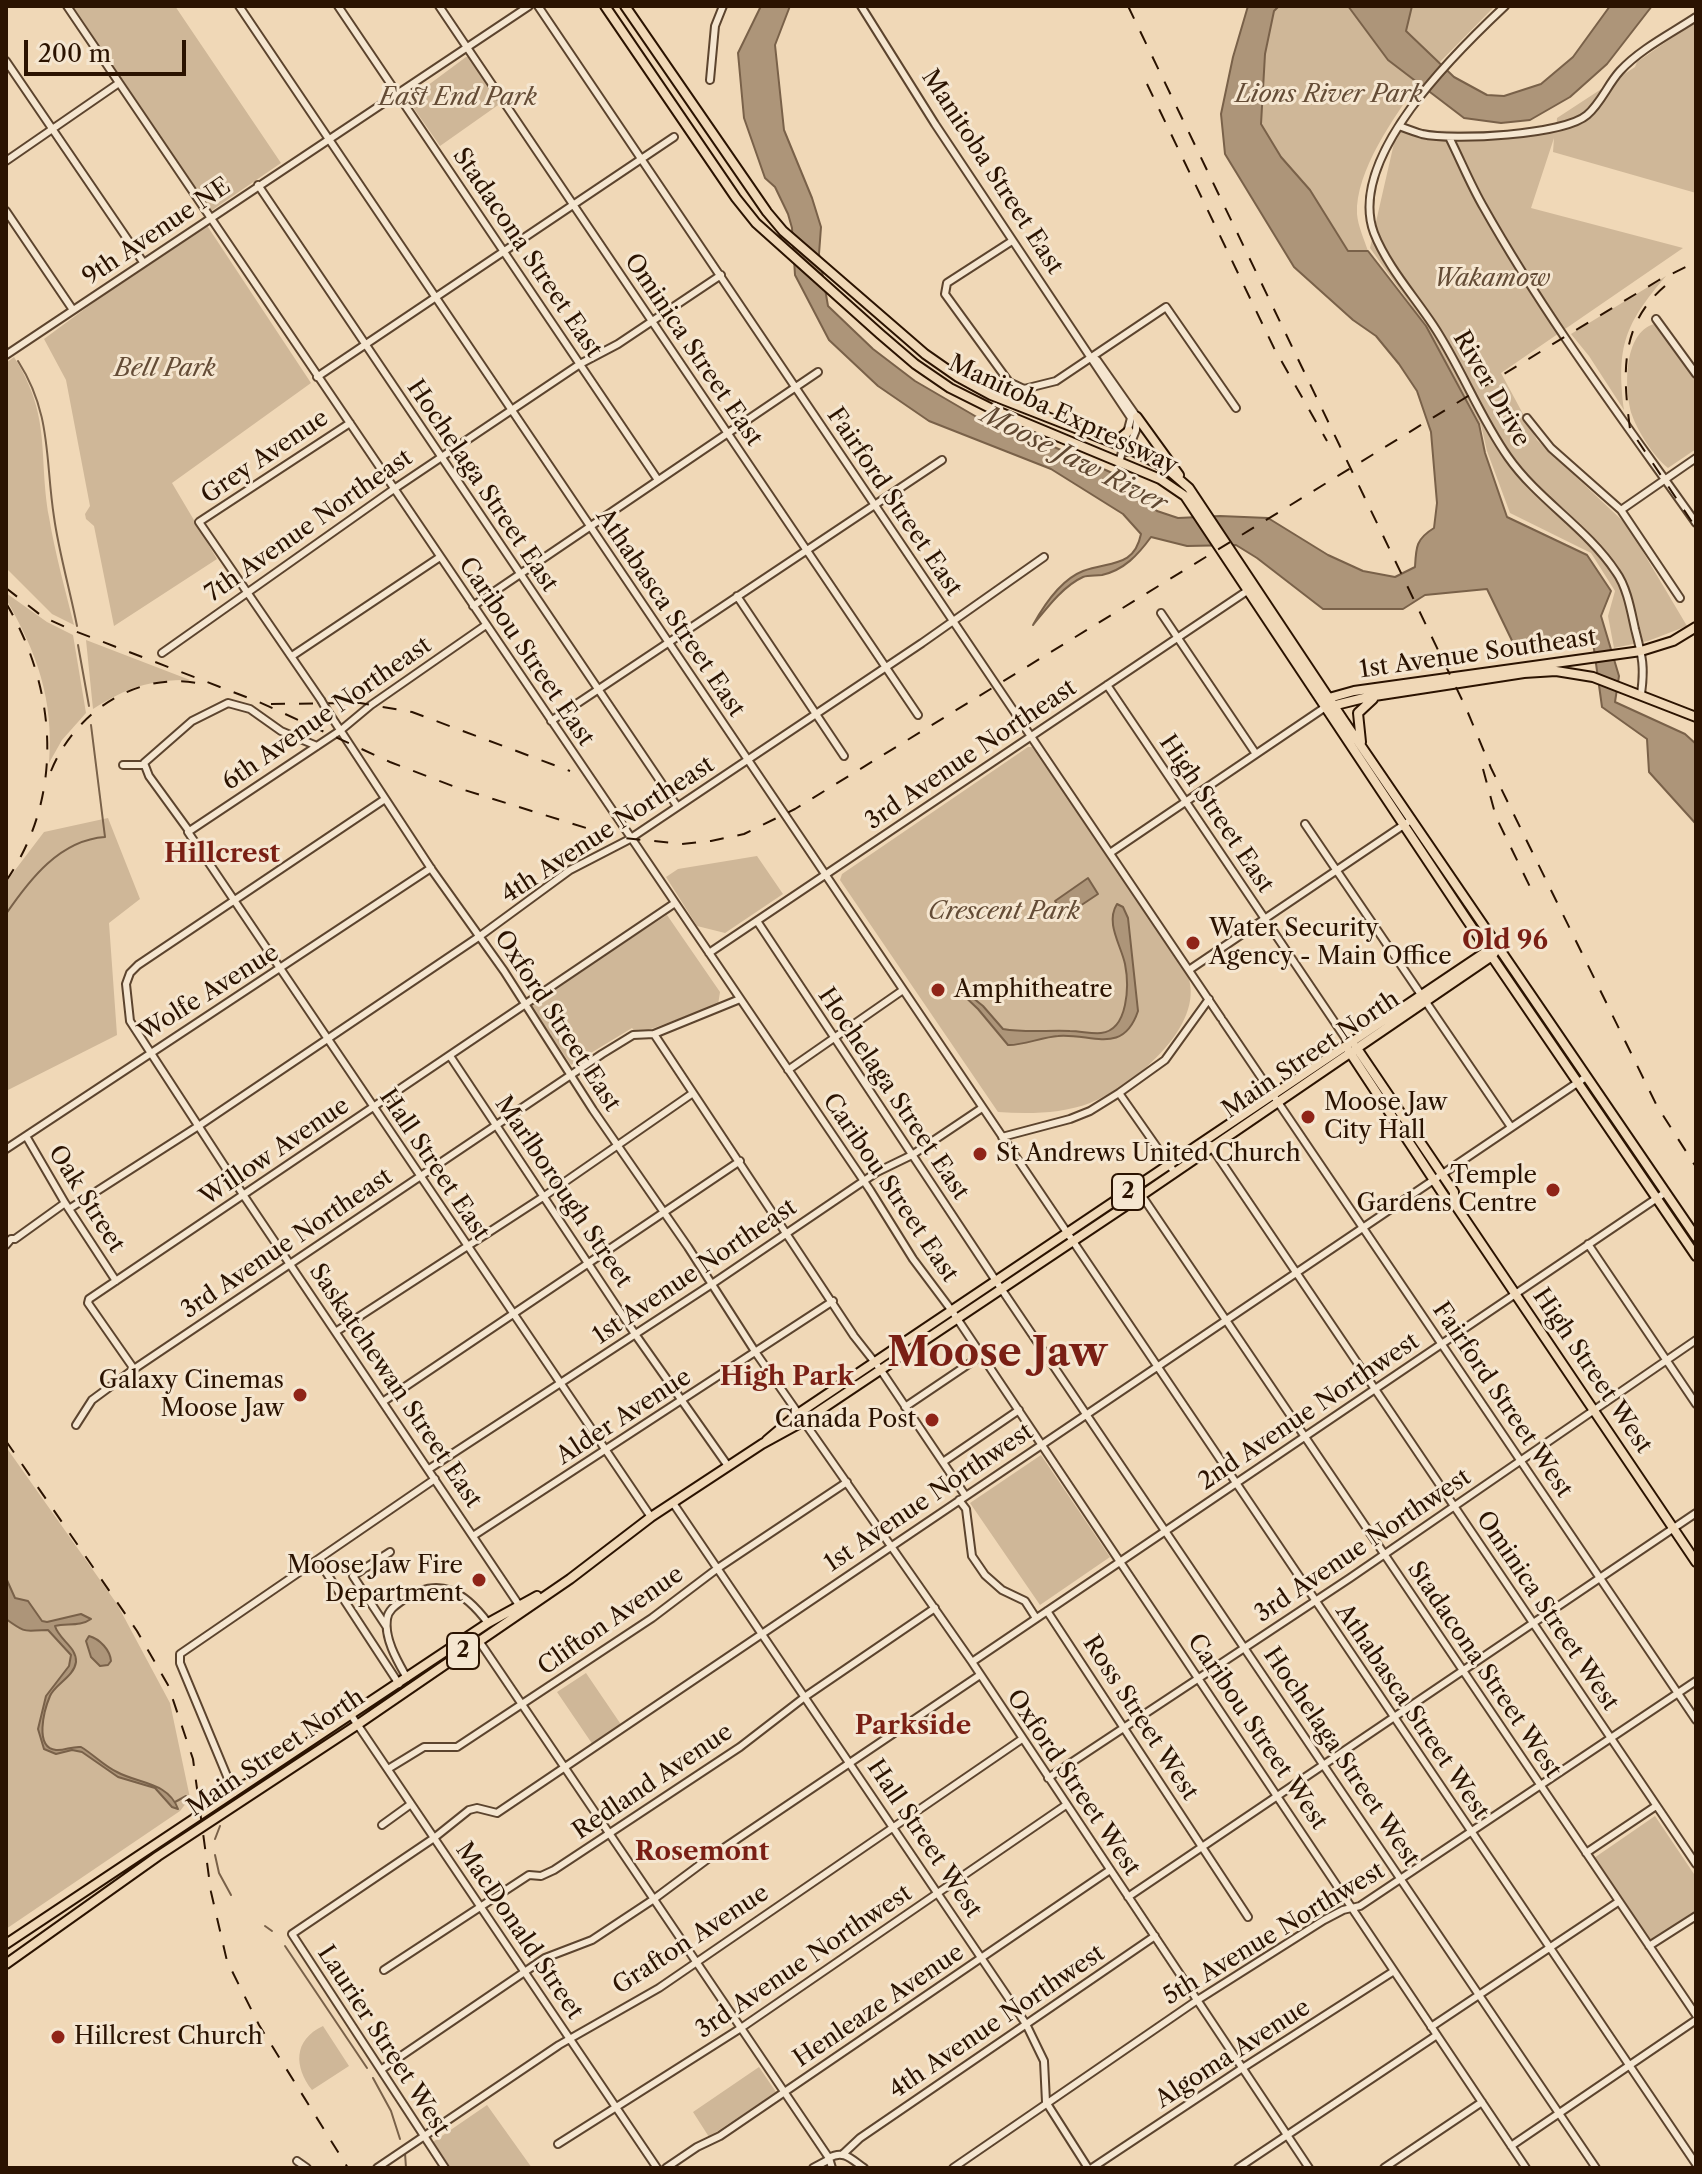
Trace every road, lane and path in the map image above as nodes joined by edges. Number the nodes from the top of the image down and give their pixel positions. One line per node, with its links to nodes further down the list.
1 (67, 6): 16 (street, Caribou Street East)
2 (239, 6): 22 (street, Athabasca Street East)
3 (338, 6): 17 (street, Stadacona Street East)
4 (439, 6): 13 (street, Ominica Street East)
5 (529, 6): 13 (street, 9th Avenue NE)
6 (538, 6): 23 (street, Fairford Street East)
7 (605, 6): 57 (main road, Manitoba Expressway)
8 (625, 6): 52 (main road, Manitoba Expressway)
9 (723, 6): 15 (street)
10 (861, 6): 29 (street, Manitoba Street East)
11 (1505, 6): 18 (street, River Drive)
12 (1696, 17): 21 (street)
13 (467, 48): 17 (street, 9th Avenue NE); 26 (street, Ominica Street East)
14 (6, 61): 19 (street)
15 (710, 80)
16 (119, 83): 19 (street); 28 (street, Caribou Street East)
17 (396, 92): 22 (street, 9th Avenue NE); 30 (street, Stadacona Street East)
18 (1399, 126): 21 (street); 83 (street, River Drive)
19 (51, 129): 24 (street); 31 (street)
20 (674, 137): 23 (street)
21 (1449, 137): 58 (street)
22 (328, 138): 25 (street, 9th Avenue NE); 33 (street, Athabasca Street East)
23 (642, 158): 26 (street); 32 (street, Fairford Street East)
24 (6, 161)
25 (258, 185): 28 (street, 9th Avenue NE); 37 (street, Hochelaga Street East)
26 (573, 205): 30 (street); 36 (street, Ominica Street East)
27 (6, 211): 34 (street)
28 (209, 217): 31 (street, 9th Avenue NE); 43 (street, Caribou Street East)
29 (1012, 241): 39 (street, Manitoba Street East); 39 (street)
30 (503, 251): 33 (street); 40 (street, Stadacona Street East)
31 (143, 262): 34 (street, 9th Avenue NE)
32 (721, 275): 36 (street, 7th Avenue Northeast); 44 (street, Fairford Street East)
33 (436, 297): 37 (street); 46 (street, Athabasca Street East)
34 (73, 310): 38 (street, 9th Avenue NE)
35 (1656, 319): 42 (street)
36 (651, 321): 40 (street, 7th Avenue Northeast); 51 (street, Ominica Street East)
37 (364, 344): 43 (street); 54 (street, Hochelaga Street East)
38 (6, 355)
39 (1093, 356): 45 (street); 47 (street, Manitoba Street East); 50 (street, Manitoba Street East)
40 (580, 364): 46 (street, 7th Avenue Northeast); 59 (street, Stadacona Street East)
41 (818, 372): 44 (street)
42 (1696, 374)
43 (317, 377): 49 (street, Caribou Street East)
44 (795, 388): 51 (street); 63 (street, Fairford Street East)
45 (1236, 408)
46 (511, 410): 54 (street, 7th Avenue Northeast); 67 (street, Athabasca Street East)
47 (1137, 417): 53 (street); 60 (main road)
48 (1527, 418): 64 (street)
49 (350, 423): 61 (street, Caribou Street East); 65 (street, Grey Avenue)
50 (1129, 431): 52 (main road); 53 (street)
51 (728, 433): 59 (street); 68 (street, Ominica Street East)
52 (1109, 440): 53 (main road, Manitoba Expressway)
53 (1126, 448): 57 (street); 60 (main road, Manitoba Expressway)
54 (441, 457): 61 (street, 7th Avenue Northeast); 71 (street, Hochelaga Street East)
55 (1696, 458): 58 (street)
56 (942, 460): 63 (street)
57 (1119, 463): 62 (main road, Manitoba Expressway)
58 (1665, 479): 64 (street); 66 (street)
59 (658, 480): 67 (street)
60 (1189, 488): 62 (main road, Manitoba Expressway)
61 (394, 489): 69 (street, Caribou Street East); 73 (street, 7th Avenue Northeast)
62 (1193, 501): 72 (main road)
63 (874, 505): 68 (street); 78 (street, Fairford Street East)
64 (1621, 510): 75 (street)
65 (199, 522): 73 (street, Oxford Street East)
66 (1696, 523)
67 (590, 527): 71 (street); 82 (street, Athabasca Street East)
68 (806, 550): 74 (street); 86 (street, Ominica Street East)
69 (440, 557): 76 (street, Caribou Street East); 85 (street)
70 (1044, 557): 78 (street, 4th Avenue Northeast)
71 (520, 574): 76 (street); 89 (street, Hochelaga Street East)
72 (1250, 588): 81 (street, 3rd Avenue Northeast); 87 (main road); 93 (main road)
73 (247, 591): 84 (street, 7th Avenue Northeast); 85 (street, Oxford Street East)
74 (737, 596): 82 (street); 94 (street)
75 (1680, 598)
76 (473, 606): 79 (street, Caribou Street East)
77 (1161, 613): 81 (street)
78 (953, 622): 86 (street, 4th Avenue Northeast); 99 (street, Fairford Street East)
79 (486, 625): 97 (street, Caribou Street East); 98 (street, 6th Avenue Northeast)
80 (1696, 627): 83 (main road, 1st Avenue Southeast)
81 (1177, 638): 88 (street, 3rd Avenue Northeast); 102 (street)
82 (668, 643): 89 (street); 104 (street, Athabasca Street East)
83 (1641, 651): 90 (main road, 1st Avenue Southeast); 91 (street, River Drive)
84 (162, 653)
85 (292, 656): 98 (street, Oxford Street East)
86 (886, 667): 94 (street, 4th Avenue Northeast); 95 (street, Ominica Street East)
87 (1316, 678): 90 (main road); 93 (main road)
88 (1107, 685): 99 (street, 3rd Avenue Northeast); 108 (street, High Street East)
89 (598, 690): 97 (street); 109 (street, Hochelaga Street East)
90 (1344, 694): 93 (main road, 1st Avenue Southeast)
91 (1641, 694): 92 (main road, 1st Avenue Southeast); 96 (main road, 1st Avenue Southeast)
92 (1383, 695): 93 (main road, 1st Avenue Southeast); 101 (main road)
93 (1329, 704): 101 (main road); 102 (street); 110 (main road)
94 (816, 714): 103 (street); 104 (street, 4th Avenue Northeast)
95 (918, 715)
96 (1696, 717)
97 (551, 721): 113 (street, Caribou Street East)
98 (341, 730): 100 (street, 6th Avenue Northeast); 107 (street, Oxford Street East)
99 (1031, 737): 114 (street, Fairford Street East); 117 (street, 3rd Avenue Northeast)
100 (317, 746): 106 (street); 112 (street, 6th Avenue Northeast)
101 (1362, 747): 110 (main road)
102 (1256, 754): 108 (street)
103 (844, 756)
104 (748, 760): 109 (street, 4th Avenue Northeast); 117 (street, Athabasca Street East)
105 (123, 765): 106 (street)
106 (144, 765): 112 (street, Hall Street East)
107 (385, 799): 115 (street, Oxford Street East); 118 (street)
108 (1185, 802): 114 (street); 120 (street, High Street East)
109 (677, 806): 113 (street, 4th Avenue Northeast)
110 (1407, 822): 116 (street); 123 (main road); 125 (main road)
111 (1305, 824): 116 (street)
112 (189, 831): 118 (street, Hall Street East)
113 (631, 838): 119 (street, Caribou Street East); 122 (street, 4th Avenue Northeast)
114 (1110, 853): 127 (street, Fairford Street East)
115 (431, 868): 122 (street, Oxford Street East); 126 (street, Wolfe Avenue)
116 (1337, 870): 120 (street); 129 (street)
117 (825, 875): 121 (street, 3rd Avenue Northeast); 128 (street, Athabasca Street East)
118 (234, 900): 126 (street, Hall Street East); 137 (street, Saskatchewan Street East)
119 (675, 903): 124 (street, Caribou Street East); 132 (street, Willow Avenue)
120 (1265, 918): 127 (street); 136 (street, High Street East)
121 (757, 921): 124 (street, 3rd Avenue Northeast); 135 (street, Hochelaga Street East)
122 (480, 936): 132 (street, Oxford Street East); 134 (street, 4th Avenue Northeast)
123 (1498, 947): 125 (main road, Main Street North / 2); 142 (main road)
124 (709, 953): 130 (street, Caribou Street East)
125 (1489, 953): 129 (main road, Main Street North / 2); 143 (main road)
126 (281, 970): 134 (street, Hall Street East); 137 (street, Wolfe Avenue)
127 (1189, 970): 131 (street, Fairford Street East)
128 (903, 990): 135 (street); 148 (street, Athabasca Street East)
129 (1423, 997): 136 (main road, Main Street North / 2); 138 (main road, Main Street North / 2); 151 (street)
130 (740, 999): 133 (street, 3rd Avenue Northeast); 140 (street, Caribou Street East)
131 (1209, 999): 145 (street); 146 (street, Fairford Street East)
132 (524, 1002): 139 (street, Willow Avenue); 141 (street, Oxford Street East)
133 (654, 1034): 141 (street, 3rd Avenue Northeast); 144 (street)
134 (328, 1038): 147 (street, Hall Street East); 149 (street, 4th Avenue Northeast)
135 (835, 1039): 140 (street); 157 (street, Hochelaga Street East)
136 (1348, 1042): 138 (main road, High Street West); 146 (main road, Main Street North / 2)
137 (151, 1051): 149 (street, Saskatchewan Street East); 152 (street, Wolfe Avenue)
138 (1353, 1051): 146 (main road, Main Street North / 2); 163 (main road, High Street West)
139 (450, 1056): 147 (street, Willow Avenue); 150 (street, Marlborough Street)
140 (788, 1070): 164 (street, Caribou Street East)
141 (572, 1075): 150 (street, 3rd Avenue Northeast); 155 (street, Oxford Street East)
142 (1586, 1077): 143 (street, 1st Avenue Northwest); 167 (main road)
143 (1577, 1083): 151 (street, 1st Avenue Northwest); 171 (main road)
144 (693, 1093): 155 (street); 158 (street)
145 (1119, 1093): 153 (street); 159 (street)
146 (1275, 1097): 154 (main road, Main Street North / 2); 174 (street, Fairford Street West)
147 (373, 1107): 162 (street, Hall Street East); 169 (street, Willow Avenue)
148 (982, 1108): 153 (street, Athabasca Street East); 157 (street, 1st Avenue Northeast)
149 (200, 1125): 169 (street, Saskatchewan Street East); 172 (street, 4th Avenue Northeast)
150 (496, 1125): 162 (street, 3rd Avenue Northeast); 170 (street, Marlborough Street)
151 (1511, 1127): 163 (street, 1st Avenue Northwest)
152 (26, 1136): 156 (street, Wolfe Avenue); 172 (street, Oak Street)
153 (1002, 1137): 176 (street, Athabasca Street East)
154 (1209, 1143): 159 (main road, Main Street North / 2); 161 (main road, Main Street North / 2); 184 (street, Ominica Street West)
155 (617, 1146): 170 (street); 173 (street, Oxford Street East)
156 (6, 1149)
157 (912, 1155): 160 (street, 1st Avenue Northeast); 187 (street, Hochelaga Street East)
158 (740, 1161): 173 (street); 175 (street)
159 (1169, 1164): 161 (street); 165 (main road, Main Street North / 2)
160 (877, 1172): 164 (street, 1st Avenue Northeast); 166 (street)
161 (1175, 1173): 168 (main road, Main Street North / 2)
162 (420, 1176): 180 (street, Hall Street East); 182 (street, 3rd Avenue Northeast)
163 (1438, 1177): 174 (street, 1st Avenue Northwest); 188 (main road, High Street West)
164 (864, 1182): 166 (street, Caribou Street East); 175 (street, 1st Avenue Northeast)
165 (1136, 1186): 168 (street, Stadacona Street West); 176 (main road, Main Street North / 2)
166 (870, 1190): 191 (street, Caribou Street East)
167 (1666, 1192): 171 (street, 2nd Avenue Northwest); 177 (main road)
168 (1142, 1195): 176 (main road, Main Street North / 2); 192 (street, Stadacona Street West)
169 (244, 1196): 182 (street, Saskatchewan Street East); 185 (street, Willow Avenue)
170 (543, 1197): 180 (street); 183 (street, Marlborough Street)
171 (1657, 1198): 178 (street, 2nd Avenue Northwest); 181 (main road)
172 (67, 1206): 179 (street, 4th Avenue Northeast); 185 (street, Oak Street)
173 (663, 1215): 183 (street); 186 (street, Oxford Street East)
174 (1364, 1227): 184 (street, 1st Avenue Northwest); 196 (street, Fairford Street West)
175 (786, 1232): 186 (street, 1st Avenue Northeast); 189 (street)
176 (1070, 1237): 187 (main road, Main Street North / 2); 201 (street, Athabasca Street West)
177 (1696, 1237)
178 (1588, 1244): 188 (street, 2nd Avenue Northwest); 199 (street)
179 (6, 1245)
180 (467, 1247): 190 (street, Hall Street East); 193 (street)
181 (1696, 1256)
182 (291, 1264): 193 (street, Saskatchewan Street East); 202 (street, 3rd Avenue Northeast)
183 (590, 1264): 190 (street); 194 (street, Marlborough Street)
184 (1295, 1273): 192 (street, 1st Avenue Northwest); 204 (street, Ominica Street West)
185 (116, 1281): 202 (street, Willow Avenue)
186 (712, 1284): 194 (street, 1st Avenue Northeast); 197 (street, Oxford Street East)
187 (998, 1284): 191 (main road, Main Street North / 2); 211 (street, Hochelaga Street West)
188 (1515, 1293): 196 (street, 2nd Avenue Northwest); 210 (main road, High Street West)
189 (833, 1301): 197 (street, Alder Avenue); 200 (street)
190 (513, 1314): 203 (street, Hall Street East); 205 (street)
191 (954, 1315): 198 (street, Caribou Street West); 200 (main road, Main Street North / 2)
192 (1225, 1320): 201 (street, 1st Avenue Northwest); 214 (street, Stadacona Street West)
193 (337, 1331): 205 (street, Saskatchewan Street East)
194 (635, 1334): 203 (street, 1st Avenue Northeast); 206 (street, Marlborough Street)
195 (1696, 1340): 199 (street, 3rd Avenue Northwest)
196 (1442, 1343): 204 (street, 2nd Avenue Northwest); 218 (street, Fairford Street West)
197 (756, 1353): 206 (street, Alder Avenue); 212 (street, Oxford Street East)
198 (982, 1355): 208 (street); 209 (street, Caribou Street West)
199 (1667, 1360): 207 (street); 210 (street, 3rd Avenue Northwest)
200 (878, 1366): 208 (street); 212 (main road, Main Street North / 2)
201 (1157, 1366): 211 (street, 1st Avenue Northwest); 223 (street, Athabasca Street West)
202 (134, 1369): 213 (street, 3rd Avenue Northeast)
203 (561, 1383): 216 (street, Hall Street East); 220 (street, 1st Avenue Northeast)
204 (1375, 1388): 214 (street, 2nd Avenue Northwest); 226 (street, Ominica Street West)
205 (384, 1401): 220 (street, Saskatchewan Street East)
206 (681, 1401): 216 (street, Alder Avenue); 219 (street, Marlborough Street)
207 (1696, 1404)
208 (905, 1407): 217 (street)
209 (1019, 1410): 215 (street, Caribou Street West); 217 (street)
210 (1596, 1410): 218 (street, 3rd Avenue Northwest); 229 (main road, High Street West)
211 (1086, 1414): 215 (street, 1st Avenue Northwest); 230 (street, Hochelaga Street West)
212 (801, 1417): 219 (main road, Main Street North / 2); 222 (street, Oxford Street West)
213 (76, 1425)
214 (1304, 1436): 223 (street, 2nd Avenue Northwest); 234 (street, Stadacona Street West)
215 (1042, 1444): 224 (street, 1st Avenue Northwest); 236 (street, Caribou Street West)
216 (605, 1448): 228 (street, Hall Street East); 231 (street, Alder Avenue)
217 (943, 1462): 224 (street)
218 (1522, 1462): 226 (street, 3rd Avenue Northwest); 239 (street, Fairford Street West)
219 (728, 1466): 225 (main road, Main Street North / 2)
220 (429, 1469): 221 (street, Saskatchewan Street East)
221 (435, 1479): 231 (street, Saskatchewan Street East); 235 (street)
222 (847, 1482): 232 (street, Oxford Street West); 238 (street, Clifton Avenue)
223 (1236, 1483): 230 (street, 2nd Avenue Northwest); 240 (street, Athabasca Street West)
224 (962, 1497): 232 (street, 1st Avenue Northwest); 244 (street)
225 (673, 1503): 228 (main road, Main Street North / 2); 238 (street, Hall Street West)
226 (1454, 1506): 234 (street, 3rd Avenue Northwest); 246 (street, Ominica Street West)
227 (1696, 1513): 229 (street)
228 (651, 1517): 241 (main road, Main Street North / 2)
229 (1674, 1528): 237 (main road, High Street West); 239 (street)
230 (1165, 1530): 236 (street, 2nd Avenue Northwest); 250 (street, Hochelaga Street West)
231 (473, 1536): 241 (street, Saskatchewan Street East)
232 (892, 1545): 242 (street, Oxford Street West); 248 (street, 1st Avenue Northwest)
233 (390, 1552): 247 (street)
234 (1384, 1555): 240 (street, 3rd Avenue Northwest); 252 (street, Stadacona Street West)
235 (318, 1560): 255 (street); 273 (street)
236 (1121, 1561): 243 (street, 2nd Avenue Northwest); 254 (street, Caribou Street West)
237 (1696, 1562)
238 (718, 1568): 248 (street, Hall Street West); 259 (street, Clifton Avenue)
239 (1600, 1578): 246 (street); 257 (street, Fairford Street West)
240 (1315, 1600): 250 (street, 3rd Avenue Northwest); 261 (street, Athabasca Street West)
241 (522, 1608): 245 (main road, Main Street North / 2); 249 (main road, Main Street North / 2)
242 (935, 1608): 251 (street, Oxford Street West); 258 (street, Redland Avenue)
243 (1047, 1611): 244 (street, 2nd Avenue Northwest); 264 (street, Ross Street West)
244 (1036, 1618): 251 (street, 2nd Avenue Northwest)
245 (488, 1623): 247 (street); 249 (main road, Main Street North / 2)
246 (1534, 1623): 252 (street); 265 (street, Ominica Street West)
247 (388, 1629): 255 (street)
248 (763, 1632): 258 (street, Hall Street West); 269 (street, 1st Avenue Northwest)
249 (477, 1637): 255 (main road, Main Street North / 2); 259 (street); 263 (main road, Main Street North / 2)
250 (1245, 1647): 254 (street, 3rd Avenue Northwest); 268 (street, Hochelaga Street West)
251 (972, 1662): 253 (street, Oxford Street West)
252 (1464, 1670): 261 (street); 272 (street, Stadacona Street West)
253 (980, 1675): 266 (street, Oxford Street West); 267 (street)
254 (1199, 1676): 264 (street, 3rd Avenue Northwest); 274 (street, Caribou Street West)
255 (403, 1681): 260 (main road, Main Street North / 2)
256 (1696, 1681): 257 (street, 5th Avenue Northwest)
257 (1678, 1694): 262 (street, Fairford Street West); 265 (street, 5th Avenue Northwest)
258 (806, 1696): 267 (street, Hall Street West); 280 (street, Redland Avenue)
259 (522, 1704): 269 (street); 270 (street, Clifton Avenue)
260 (351, 1715): 263 (street, MacDonald Street); 273 (main road, Main Street North / 2)
261 (1395, 1717): 268 (street); 281 (street, Athabasca Street West)
262 (1696, 1720)
263 (357, 1725): 270 (street, MacDonald Street); 303 (main road, Main Street North / 2)
264 (1125, 1726): 271 (street, 3rd Avenue Northwest); 283 (street, Ross Street West)
265 (1611, 1738): 272 (street, 5th Avenue Northwest); 277 (street, Ominica Street West)
266 (1022, 1739): 271 (street, Oxford Street West); 279 (street, Grafton Avenue)
267 (850, 1762): 279 (street, Hall Street West); 290 (street)
268 (1324, 1764): 274 (street); 287 (street, Hochelaga Street West)
269 (564, 1766): 280 (street); 282 (street, 1st Avenue Northwest)
270 (388, 1769): 275 (street, MacDonald Street)
271 (1048, 1778): 276 (street, Oxford Street West)
272 (1541, 1786): 281 (street, 5th Avenue Northwest); 284 (street, Stadacona Street West)
273 (234, 1793): 298 (main road, Main Street North / 2)
274 (1277, 1795): 283 (street); 293 (street, Caribou Street West)
275 (411, 1804): 278 (street); 282 (street, MacDonald Street)
276 (1066, 1805): 286 (street, Oxford Street West); 288 (street, 3rd Avenue Northwest)
277 (1656, 1806): 284 (street); 285 (street, Ominica Street West)
278 (382, 1825)
279 (894, 1826): 288 (street, Hall Street West); 302 (street, Grafton Avenue)
280 (610, 1833): 290 (street); 292 (street, Redland Avenue)
281 (1471, 1833): 287 (street, 5th Avenue Northwest); 300 (street, Athabasca Street West)
282 (434, 1838): 292 (street, MacDonald Street); 296 (street, 1st Avenue Northwest)
283 (1201, 1846): 289 (street); 295 (street, Ross Street West)
284 (1586, 1853): 291 (street, Stadacona Street West)
285 (1696, 1864)
286 (1110, 1870): 289 (street, Oxford Street West); 301 (street, Henleaze Avenue)
287 (1402, 1878): 293 (street, 5th Avenue Northwest); 307 (street, Hochelaga Street West)
288 (938, 1893): 301 (street, Hall Street West); 312 (street, 3rd Avenue Northwest)
289 (1128, 1897): 297 (street, Oxford Street West)
290 (654, 1899): 302 (street); 305 (street)
291 (1618, 1902): 299 (street, Stadacona Street West); 300 (street)
292 (480, 1906): 304 (street, Redland Avenue); 305 (street, MacDonald Street)
293 (1352, 1908): 306 (street, Caribou Street West); 308 (street, 5th Avenue Northwest)
294 (1696, 1916): 299 (street)
295 (1248, 1917)
296 (292, 1934): 316 (street, Laurier Street West)
297 (1155, 1936): 308 (street, Oxford Street West); 310 (street, 4th Avenue Northwest)
298 (6, 1944)
299 (1649, 1946): 309 (street, Stadacona Street West)
300 (1549, 1948): 307 (street); 315 (street, Athabasca Street West)
301 (983, 1957): 310 (street, Hall Street West); 318 (street, Henleaze Avenue)
302 (696, 1961): 312 (street); 314 (street, Grafton Avenue)
303 (6, 1964)
304 (384, 1970)
305 (524, 1971): 314 (street, MacDonald Street); 316 (street)
306 (1394, 1971): 311 (street, Caribou Street West); 317 (street, Algoma Avenue)
307 (1481, 1994): 311 (street); 322 (street, Hochelaga Street West)
308 (1196, 2001): 317 (street, Oxford Street West); 319 (street, 5th Avenue Northwest)
309 (1696, 2018): 315 (street)
310 (1026, 2024): 319 (street, Hall Street West); 325 (street, 4th Avenue Northwest)
311 (1431, 2027): 313 (street, Caribou Street West)
312 (741, 2028): 318 (street); 321 (street, 3rd Avenue Northwest)
313 (1437, 2035): 320 (street, Caribou Street West); 323 (street)
314 (571, 2040): 321 (street, MacDonald Street); 324 (street, Grafton Avenue)
315 (1629, 2065): 322 (street); 331 (street, Athabasca Street West)
316 (382, 2069): 324 (street, Laurier Street West)
317 (1241, 2069): 323 (street, Oxford Street West); 341 (street, Algoma Avenue)
318 (784, 2092): 328 (street); 336 (street, Henleaze Avenue)
319 (1046, 2102): 340 (street, 5th Avenue Northwest); 341 (street, Hall Street West)
320 (1482, 2102): 327 (street, Caribou Street West); 344 (street)
321 (616, 2107): 326 (street, 3rd Avenue Northwest); 335 (street, MacDonald Street)
322 (1559, 2113): 327 (street); 346 (street, Hochelaga Street West)
323 (1287, 2135): 342 (street); 343 (street, Oxford Street West)
324 (423, 2136): 333 (street, Grafton Avenue); 334 (street, Laurier Street West)
325 (860, 2138): 328 (street, 4th Avenue Northwest); 330 (street)
326 (558, 2144)
327 (1511, 2146): 345 (street, Caribou Street West)
328 (833, 2160): 330 (street); 337 (street, 4th Avenue Northwest); 338 (street)
329 (297, 2161): 332 (street)
330 (854, 2162): 339 (street)
331 (1696, 2164)
332 (307, 2168)
333 (377, 2168)
334 (445, 2168)
335 (657, 2168)
336 (666, 2168)
337 (813, 2168)
338 (821, 2168)
339 (864, 2168)
340 (953, 2168)
341 (1090, 2168)
342 (1238, 2168)
343 (1309, 2168)
344 (1384, 2168)
345 (1526, 2168)
346 (1596, 2168)

